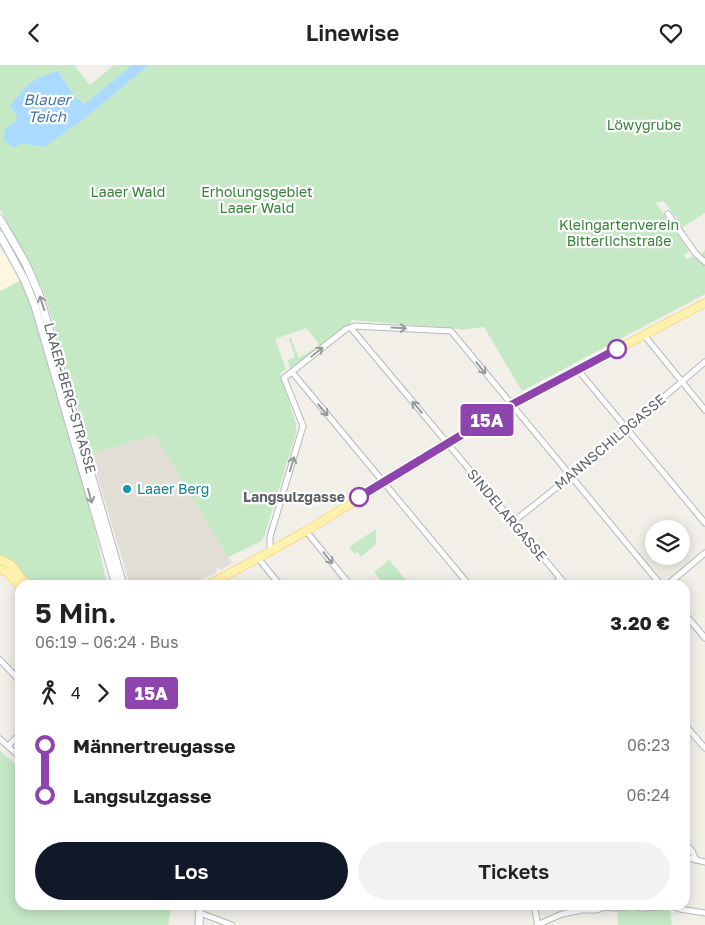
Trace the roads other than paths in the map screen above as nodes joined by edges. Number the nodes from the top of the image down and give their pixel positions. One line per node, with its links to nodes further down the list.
1 (668, 214): 4 (street)
2 (0, 219): 30 (main road, LAAER-BERG-STRASSE, one-way to 2)
3 (0, 235): 29 (main road, LAAER-BERG-STRASSE, one-way to 29)
4 (705, 262)
5 (705, 303): 7 (main road)
6 (351, 328): 10 (street, one-way to 6); 12 (street, one-way to 12); 15 (street, SINDELARGASSE, one-way to 6)
7 (644, 335): 9 (main road); 11 (street)
8 (705, 362): 11 (street, MANNSCHILDGASSE)
9 (578, 370): 12 (main road); 14 (street)
10 (292, 372): 17 (street, one-way to 17); 21 (street, one-way to 10)
11 (682, 381): 13 (street); 14 (street, MANNSCHILDGASSE)
12 (511, 405): 15 (main road); 16 (street)
13 (705, 409)
14 (626, 428): 16 (street, MANNSCHILDGASSE); 19 (street)
15 (449, 444): 17 (main road); 18 (street, SINDELARGASSE)
16 (571, 476): 18 (street, MANNSCHILDGASSE); 35 (street)
17 (382, 480): 20 (main road); 34 (street)
18 (514, 521): 27 (street, SINDELARGASSE)
19 (705, 523)
20 (306, 531): 21 (main road); 33 (street, one-way to 33)
21 (270, 551): 23 (main road)
22 (705, 553): 36 (street)
23 (258, 558): 31 (main road); 32 (street)
24 (0, 560): 28 (main road)
25 (0, 564): 26 (street)
26 (3, 571): 37 (main road)
27 (560, 579)
28 (22, 580)
29 (115, 580)
30 (122, 580)
31 (217, 580)
32 (276, 580)
33 (346, 580)
34 (465, 580)
35 (657, 580)
36 (673, 580)
37 (15, 582)
38 (690, 620): 39 (street)
39 (705, 638)
40 (0, 660): 41 (street)
41 (15, 676)
42 (690, 731): 46 (street)
43 (0, 739): 45 (street)
44 (15, 739): 45 (street)
45 (8, 746): 47 (street)
46 (705, 749)
47 (15, 752)
48 (690, 849): 50 (street)
49 (690, 859): 50 (street)
50 (696, 860): 51 (street)
51 (705, 861)
52 (535, 910): 59 (street)
53 (598, 910): 59 (street)
54 (686, 910): 56 (street)
55 (200, 913): 57 (main road); 58 (street)
56 (705, 913)
57 (202, 924)
58 (232, 925)
59 (537, 925)

